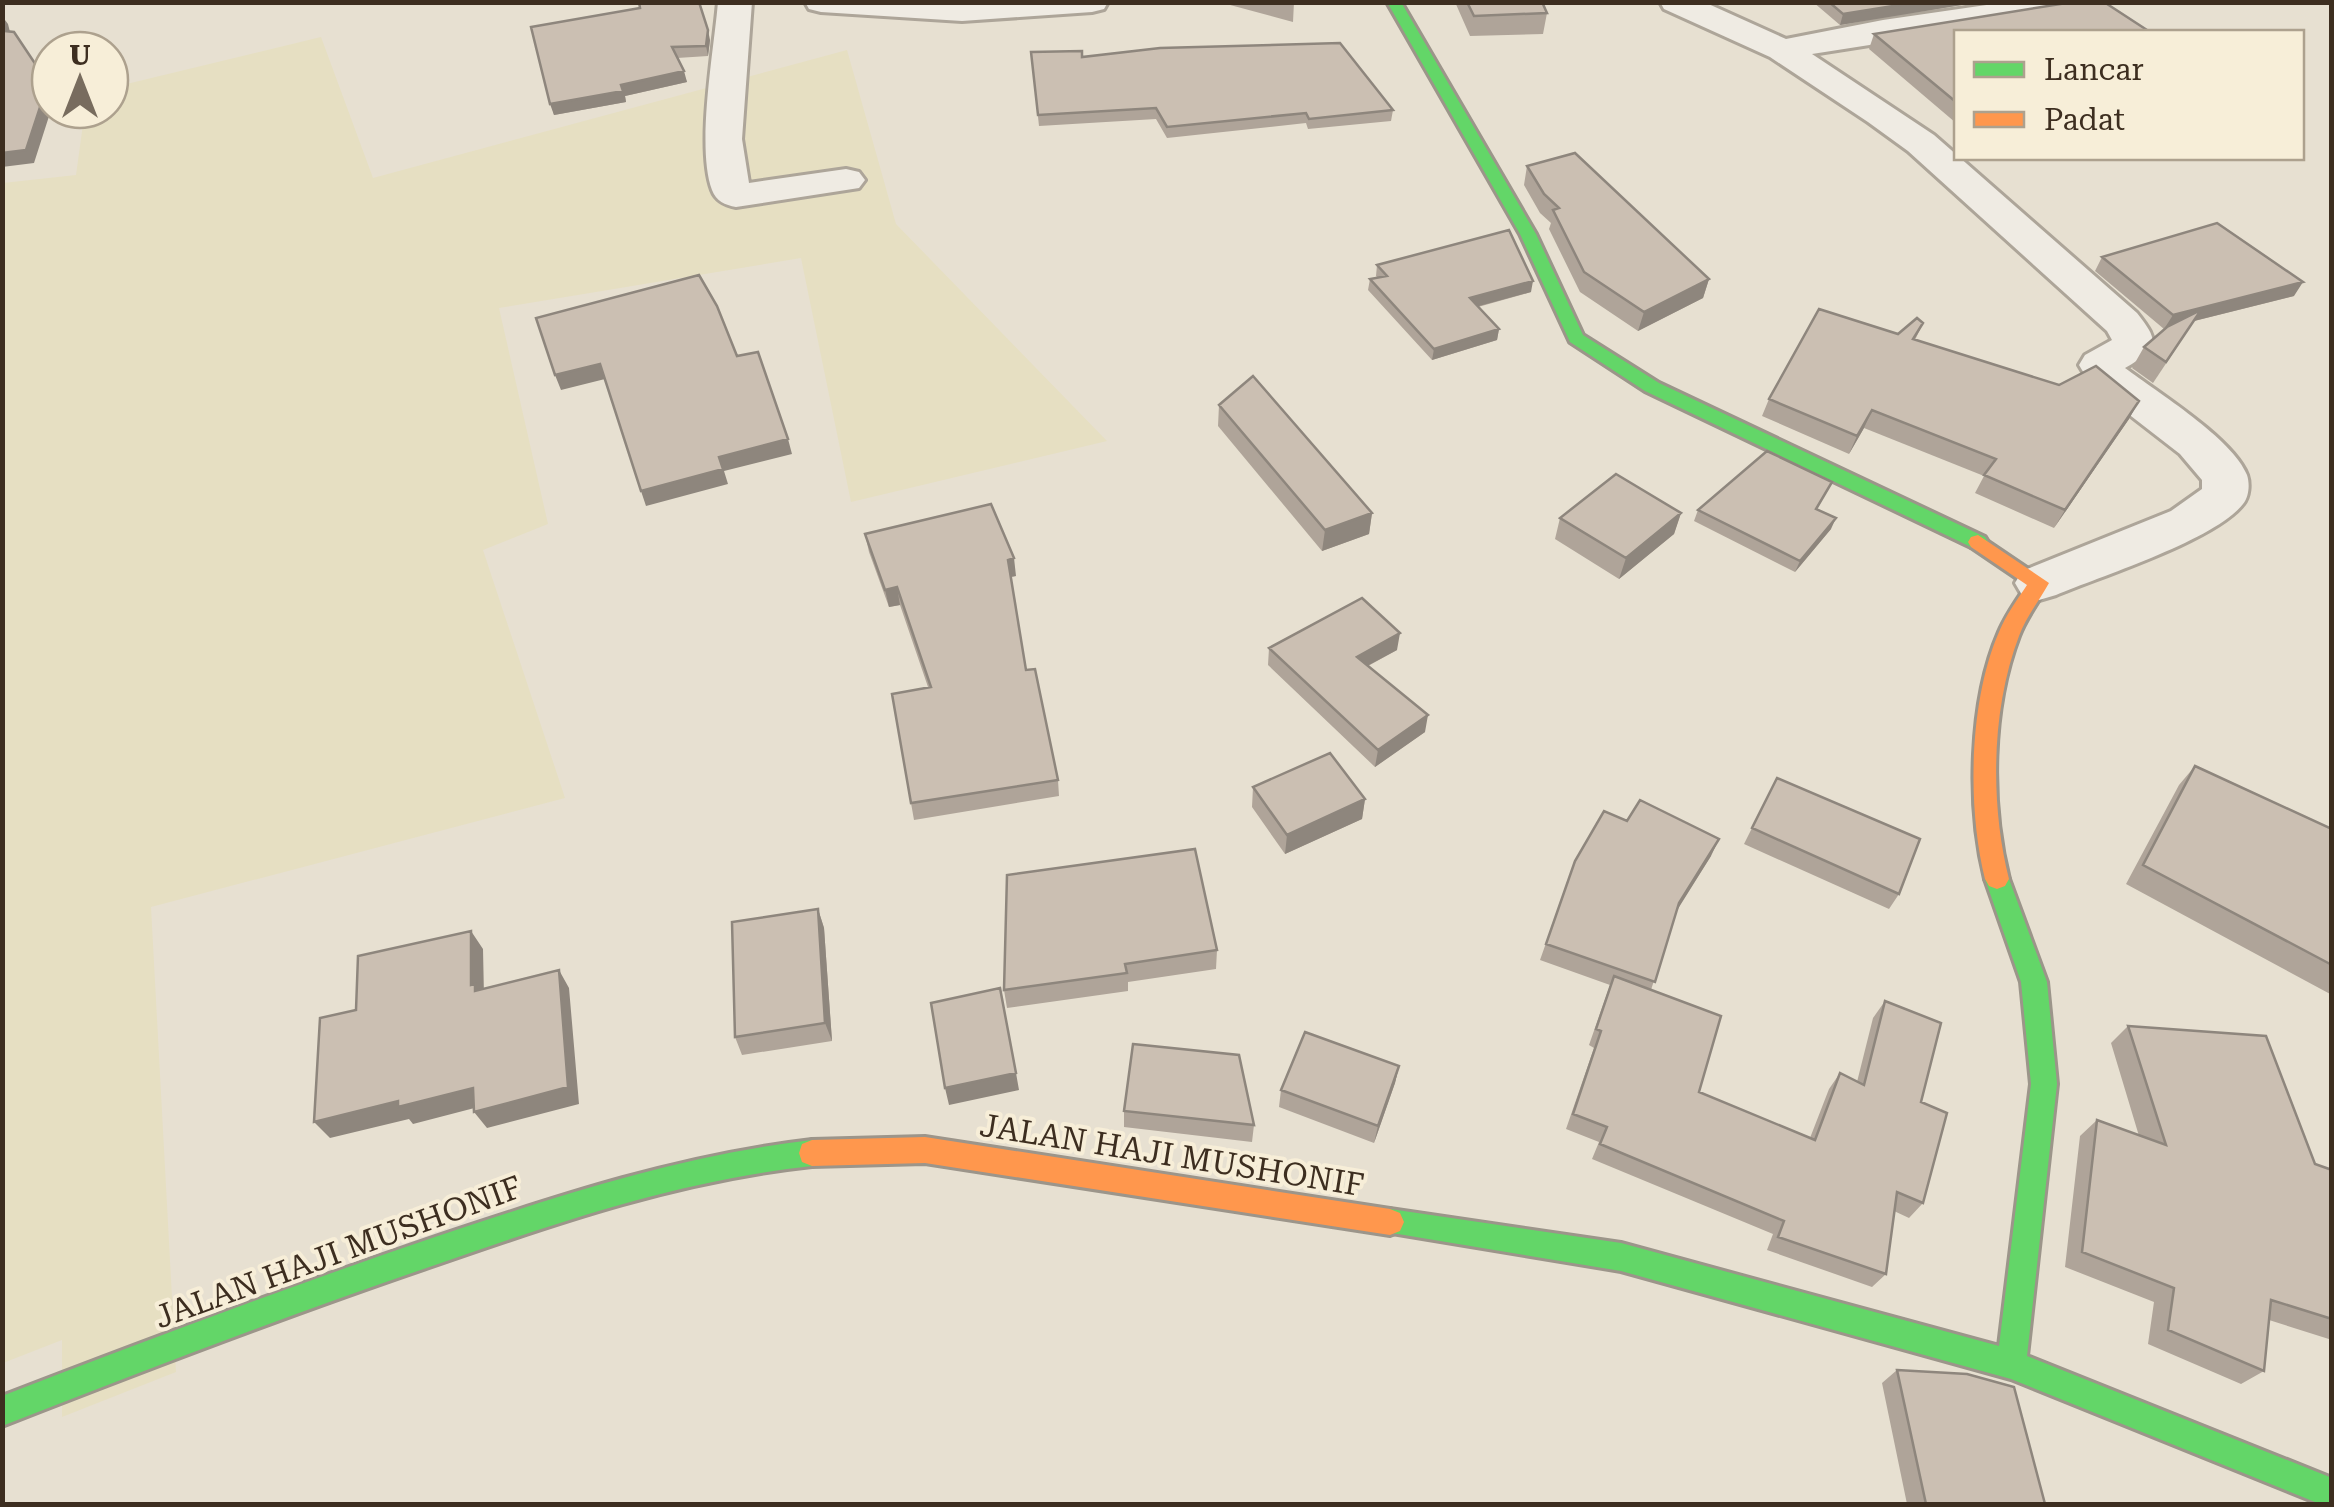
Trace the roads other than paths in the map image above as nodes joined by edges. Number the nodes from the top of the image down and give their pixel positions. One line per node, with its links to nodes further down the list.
1 (735, 2): 8 (street)
2 (821, 2): 3 (street)
3 (1092, 2)
4 (1394, 2): 9 (street)
5 (1676, 2): 7 (street)
6 (2081, 2): 7 (street)
7 (1782, 50): 9 (street)
8 (846, 180)
9 (2039, 583): 10 (street)
10 (2011, 1364): 11 (street, JALAN HAJI MUSHONIF); 12 (street, JALAN HAJI MUSHONIF)
11 (2, 1411)
12 (2332, 1494)

